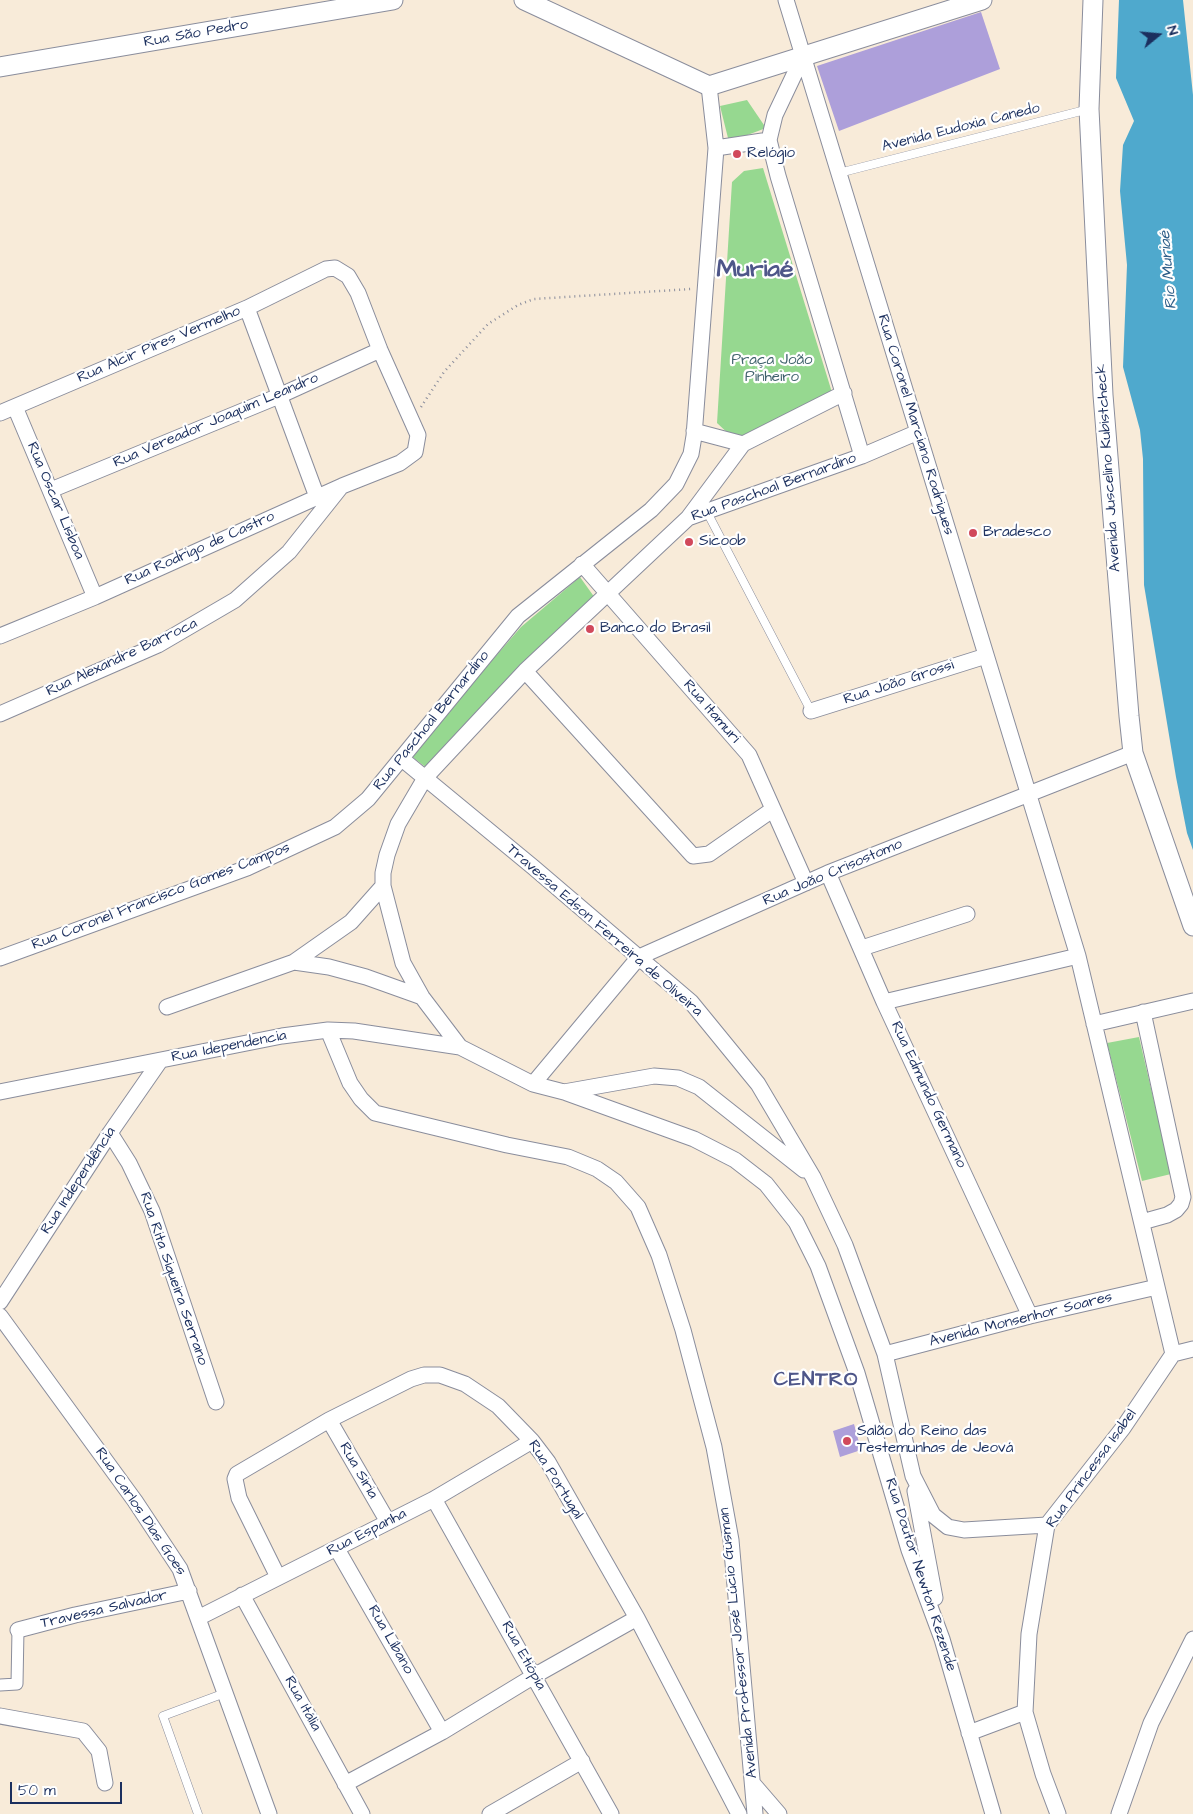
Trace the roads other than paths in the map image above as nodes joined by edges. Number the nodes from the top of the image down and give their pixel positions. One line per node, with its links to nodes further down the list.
1 (393, 0): 7 (street, Rua São Pedro)
2 (524, 0): 8 (street)
3 (786, 0): 6 (street, Rua Coronel Marciano Rodrigues)
4 (982, 0): 6 (street)
5 (1093, 0): 9 (street, Avenida Juscelino Kubistcheck)
6 (803, 56): 8 (street); 10 (street); 12 (street, Rua Coronel Marciano Rodrigues)
7 (0, 67)
8 (709, 86): 11 (street)
9 (1089, 109): 12 (lane, Avenida Eudoxia Canedo); 36 (street, Avenida Juscelino Kubistcheck)
10 (769, 140): 11 (street); 15 (street)
11 (716, 148): 19 (street)
12 (839, 173): 20 (street, Rua Coronel Marciano Rodrigues)
13 (247, 308): 14 (street, Rua Alcir Pires Vermelho); 16 (street); 17 (street, Rua Alcir Pires Vermelho)
14 (380, 350): 16 (street, Rua Vereador Joaquim Leandro); 23 (street, Rua Rodrigo de Castro)
15 (844, 393): 21 (street); 22 (street)
16 (279, 396): 24 (street, Rua Vereador Joaquim Leandro); 25 (street)
17 (15, 406): 18 (street, Rua Alcir Pires Vermelho); 24 (street, Rua Oscar Lisboa)
18 (0, 412)
19 (694, 431): 21 (street); 28 (street, Rua Paschoal Bernardino)
20 (918, 432): 22 (street, Rua Paschoal Bernardino); 32 (street, Rua Coronel Marciano Rodrigues)
21 (743, 444): 27 (street)
22 (862, 456): 26 (street, Rua Paschoal Bernardino)
23 (342, 486): 25 (street, Rua Rodrigo de Castro); 35 (street, Rua Alexandre Barroca)
24 (51, 490): 30 (street, Rua Oscar Lisboa)
25 (317, 497): 30 (street, Rua Rodrigo de Castro)
26 (707, 512): 27 (street, Rua Paschoal Bernardino); 34 (lane)
27 (688, 518): 29 (street, Rua Paschoal Bernardino)
28 (582, 564): 29 (street, Rua Itamuri); 37 (street, Rua Paschoal Bernardino)
29 (608, 595): 33 (street, Rua Paschoal Bernardino); 41 (street, Rua Itamuri)
30 (95, 597): 31 (street, Rua Rodrigo de Castro)
31 (0, 636)
32 (986, 656): 34 (street, Rua João Grossi); 39 (street, Rua Coronel Marciano Rodrigues)
33 (525, 671): 38 (street, Rua Paschoal Bernardino); 41 (street)
34 (812, 711)
35 (0, 714)
36 (1133, 753): 39 (street, Rua João Crisostomo); 46 (street, Avenida Juscelino Kubistcheck)
37 (402, 759): 38 (street, Travessa Edson Ferreira de Oliveira); 40 (street, Rua Paschoal Bernardino)
38 (425, 778): 44 (street, Rua Paschoal Bernardino); 49 (street, Travessa Edson Ferreira de Oliveira)
39 (1028, 794): 42 (street, Rua João Crisostomo); 48 (street, Rua Coronel Marciano Rodrigues)
40 (368, 799): 50 (street, Rua Coronel Francisco Gomes Campos)
41 (772, 810): 43 (street, Rua Itamuri)
42 (828, 873): 43 (street, Rua João Crisostomo); 47 (street, Rua Edmundo Germano)
43 (806, 883): 49 (street, Rua João Crisostomo)
44 (383, 886): 51 (street); 52 (street)
45 (967, 914): 47 (street)
46 (1193, 926)
47 (862, 948): 54 (street, Rua Edmundo Germano)
48 (1078, 956): 54 (street); 57 (street, Rua Coronel Marciano Rodrigues)
49 (639, 957): 61 (street); 65 (street, Travessa Edson Ferreira de Oliveira)
50 (0, 958)
51 (294, 962): 52 (street); 55 (street)
52 (422, 997): 59 (street)
53 (1193, 1001): 56 (street)
54 (884, 1002): 70 (street, Rua Edmundo Germano)
55 (167, 1007)
56 (1143, 1012): 57 (street); 66 (street)
57 (1094, 1024): 66 (street, Rua Coronel Marciano Rodrigues)
58 (328, 1030): 59 (street, Rua Idependencia); 60 (street, Rua Idependencia); 100 (street, Avenida Professor José Lúcio Gusman)
59 (460, 1047): 61 (street, Rua Doutor Newton Rezende)
60 (160, 1061): 62 (street, Rua Idependencia); 64 (street, Rua Independência)
61 (533, 1084): 63 (street, Rua Doutor Newton Rezende)
62 (0, 1092)
63 (564, 1092): 65 (street); 88 (street, Rua Doutor Newton Rezende)
64 (110, 1133): 68 (street, Rua Independência); 74 (street, Rua Rita Siqueira Serrano)
65 (813, 1177): 72 (street, Travessa Edson Ferreira de Oliveira)
66 (1142, 1222): 67 (street, Rua Coronel Marciano Rodrigues)
67 (1157, 1287): 70 (street, Avenida Monsenhor Soares); 73 (street, Rua Coronel Marciano Rodrigues)
68 (0, 1302)
69 (0, 1316): 83 (street, Rua Carlos Dias Goes)
70 (1030, 1316): 72 (street, Avenida Monsenhor Soares)
71 (1193, 1349): 73 (street)
72 (885, 1354): 77 (street, Travessa Edson Ferreira de Oliveira)
73 (1173, 1354): 80 (street, Rua Princessa Isabel)
74 (216, 1402)
75 (329, 1420): 76 (street, Rua Portugal); 79 (street, Rua Siria); 82 (street, Rua Portugal)
76 (532, 1441): 78 (street, Rua Espanha); 86 (street, Rua Portugal)
77 (913, 1476): 80 (street, Travessa Edson Ferreira de Oliveira); 88 (street)
78 (434, 1499): 79 (street, Rua Espanha); 90 (street, Rua Etiópia)
79 (388, 1522): 81 (street, Rua Espanha)
80 (1047, 1525): 93 (street, Rua Princessa Isabel)
81 (338, 1548): 82 (street, Rua Espanha); 95 (street, Rua Líbano)
82 (278, 1577): 84 (street, Rua Espanha)
83 (189, 1592): 85 (street, Rua Carlos Dias Goes); 87 (street, Travessa Salvador)
84 (242, 1595): 85 (street, Rua Espanha); 99 (street, Rua Itália)
85 (198, 1618): 92 (street, Rua Carlos Dias Goes)
86 (637, 1618): 90 (street); 106 (street, Rua Portugal)
87 (18, 1630): 91 (street)
88 (942, 1639): 96 (street, Rua Doutor Newton Rezende)
89 (1193, 1639): 111 (street)
90 (534, 1676): 95 (street); 97 (street, Rua Etiópia)
91 (0, 1685)
92 (225, 1693): 101 (lane); 102 (street, Rua Carlos Dias Goes)
93 (1025, 1712): 96 (street); 110 (street, Rua Princessa Isabel)
94 (0, 1716): 98 (street)
95 (442, 1732): 99 (street)
96 (969, 1733): 109 (street, Rua Doutor Newton Rezende)
97 (582, 1761): 104 (street); 105 (street, Rua Etiópia)
98 (105, 1783)
99 (346, 1784): 103 (street, Rua Itália)
100 (754, 1785): 107 (street, Avenida Professor José Lúcio Gusman); 108 (street)
101 (198, 1814)
102 (269, 1814)
103 (362, 1814)
104 (490, 1814)
105 (611, 1814)
106 (738, 1814)
107 (755, 1814)
108 (779, 1814)
109 (993, 1814)
110 (1058, 1814)
111 (1119, 1814)

